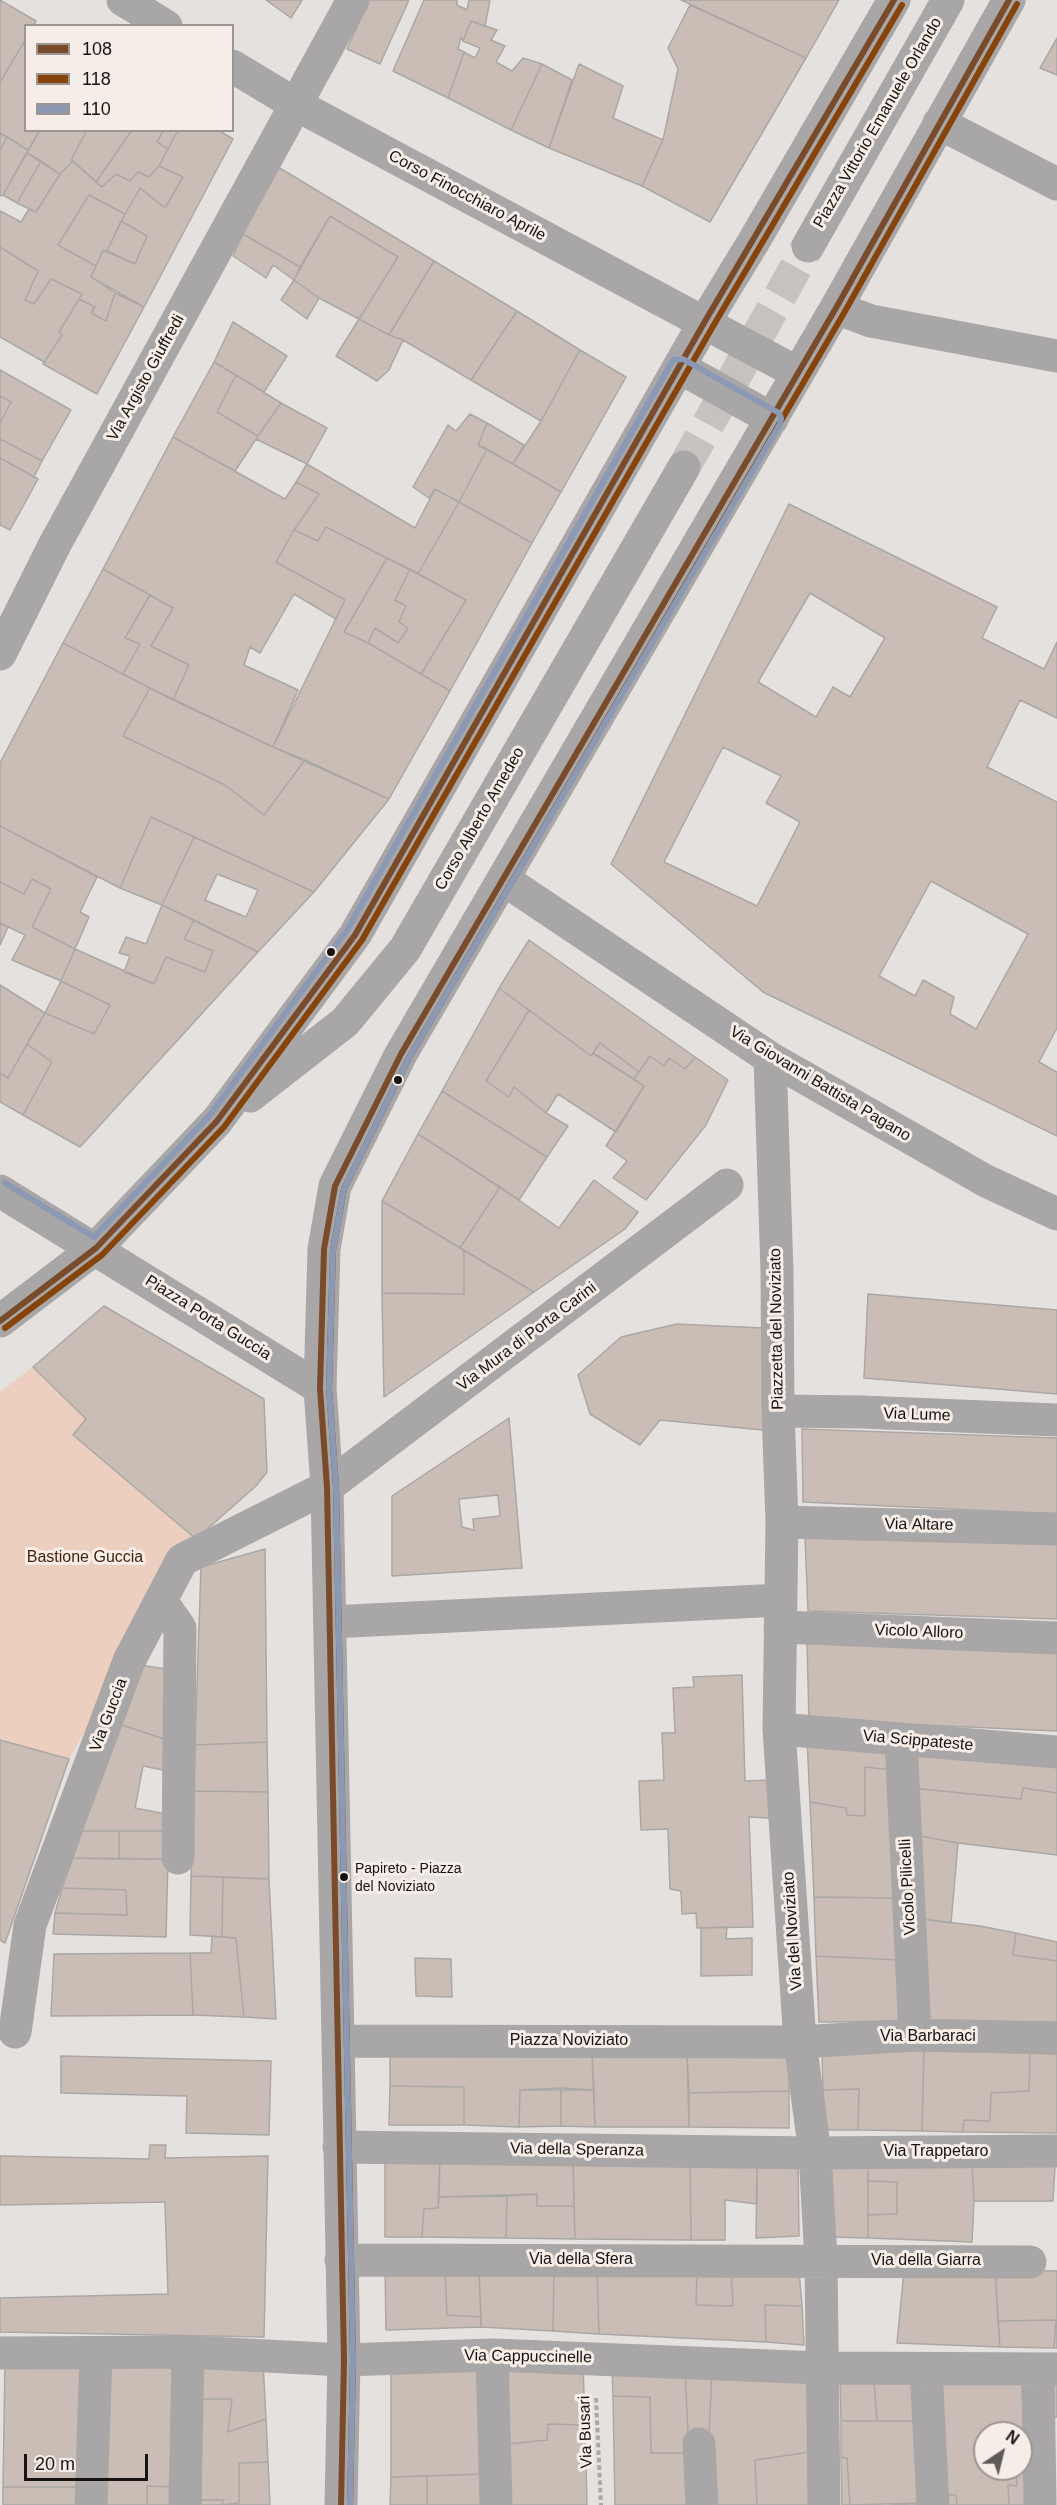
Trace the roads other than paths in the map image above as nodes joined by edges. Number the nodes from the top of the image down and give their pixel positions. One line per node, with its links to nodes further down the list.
1 (123, 0): 6 (street)
2 (353, 0): 8 (street, Via Argisto Giuffredi)
3 (894, 0): 13 (street)
4 (948, 0): 11 (street, Piazza Vittorio Emanuele Orlando)
5 (1009, 0): 9 (street)
6 (163, 24)
7 (234, 67): 8 (street, Corso Finocchiaro Aprile)
8 (294, 104): 13 (street, Corso Finocchiaro Aprile); 19 (street, Via Argisto Giuffredi)
9 (939, 123): 10 (street); 12 (street)
10 (1057, 184)
11 (808, 246)
12 (836, 309): 14 (street); 16 (street)
13 (704, 323): 15 (street, Corso Alberto Amedeo); 16 (street, Corso Finocchiaro Aprile)
14 (1057, 356)
15 (679, 367): 17 (street); 22 (street, Corso Alberto Amedeo)
16 (798, 373): 17 (street)
17 (772, 419): 20 (street)
18 (684, 467): 22 (street, Corso Alberto Amedeo)
19 (0, 654)
20 (503, 879): 21 (street, Via Giovanni Battista Pagano); 28 (street)
21 (770, 1058): 25 (street, Via Giovanni Battista Pagano); 29 (street, Piazzetta del Noviziato)
22 (217, 1121): 26 (street, Corso Alberto Amedeo)
23 (727, 1185): 31 (street, Via Mura di Porta Carini)
24 (0, 1191): 26 (street, Piazza Porta Guccia)
25 (1057, 1214)
26 (96, 1248): 27 (street, Corso Alberto Amedeo); 28 (street, Piazza Porta Guccia)
27 (0, 1321)
28 (320, 1388): 31 (street)
29 (778, 1411): 30 (street, Via Lume); 32 (street, Piazzetta del Noviziato)
30 (1057, 1420)
31 (327, 1488): 34 (street, Via Guccia); 36 (street)
32 (782, 1522): 33 (street, Via Altare); 35 (street, Piazzetta del Noviziato)
33 (1057, 1529)
34 (161, 1601): 41 (street); 42 (street, Via Guccia)
35 (781, 1613): 36 (street); 37 (street, Vicolo Alloro); 38 (street, Via del Noviziato)
36 (330, 1622): 45 (street)
37 (1057, 1638)
38 (779, 1729): 39 (street, Via Scippateste); 46 (street, Via del Noviziato)
39 (901, 1740): 40 (street, Via Scippateste); 43 (street, Vicolo Pilicelli)
40 (1057, 1752)
41 (178, 1858)
42 (15, 2032)
43 (915, 2035): 44 (street, Via Barbaraci); 46 (street, Via Barbaraci)
44 (1057, 2038)
45 (338, 2041): 46 (street, Piazza Noviziato); 47 (street)
46 (800, 2042): 49 (street, Via del Noviziato)
47 (339, 2147): 49 (street, Via della Speranza); 50 (street)
48 (1057, 2151): 49 (street, Via Trappetaro)
49 (815, 2153): 51 (street, Via del Noviziato)
50 (341, 2260): 51 (street, Via della Sfera); 57 (street)
51 (821, 2260): 52 (street, Via della Giarra); 58 (street, Via del Noviziato)
52 (1030, 2262)
53 (188, 2352): 55 (street, Via Cappuccinelle); 57 (street, Via Cappuccinelle); 63 (street)
54 (0, 2353): 55 (street, Via Cappuccinelle)
55 (96, 2353): 62 (street)
56 (492, 2355): 57 (street, Via Cappuccinelle); 58 (street, Via Cappuccinelle); 65 (street)
57 (344, 2360): 64 (street)
58 (821, 2368): 59 (street, Via Cappuccinelle); 67 (street, Via del Noviziato)
59 (926, 2369): 60 (street, Via Cappuccinelle); 68 (street)
60 (1047, 2369): 69 (street)
61 (699, 2444): 66 (street)
62 (91, 2505)
63 (185, 2505)
64 (341, 2505)
65 (496, 2505)
66 (702, 2505)
67 (824, 2505)
68 (933, 2505)
69 (1040, 2505)

